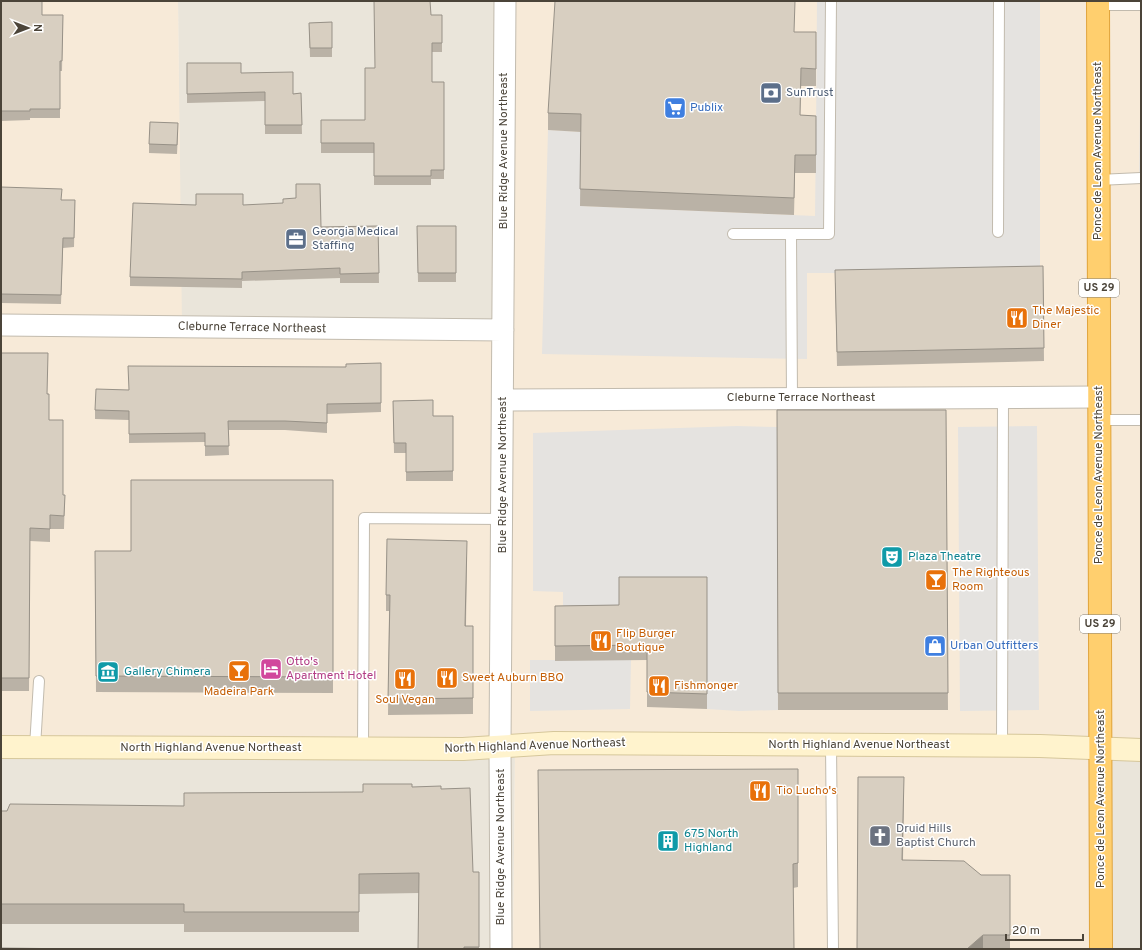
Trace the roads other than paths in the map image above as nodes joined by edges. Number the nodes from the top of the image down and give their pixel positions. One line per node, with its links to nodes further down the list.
1 (505, 1): 12 (street, Blue Ridge Avenue Northeast)
2 (831, 1): 10 (lane)
3 (999, 1): 8 (lane)
4 (1098, 3): 5 (lane); 7 (highway, Ponce de Leon Avenue Northeast / US 29)
5 (1141, 5)
6 (1141, 178): 7 (lane)
7 (1098, 180): 14 (highway, Ponce de Leon Avenue Northeast / US 29)
8 (998, 232)
9 (733, 234): 10 (lane)
10 (791, 235): 15 (lane)
11 (1, 325): 12 (street, Cleburne Terrace Northeast)
12 (504, 330): 16 (street, Blue Ridge Avenue Northeast)
13 (1003, 397): 14 (street, Cleburne Terrace Northeast); 15 (street, Cleburne Terrace Northeast); 22 (lane)
14 (1099, 397): 17 (highway, Ponce de Leon Avenue Northeast / US 29)
15 (792, 398): 16 (street, Cleburne Terrace Northeast)
16 (503, 400): 19 (street, Blue Ridge Avenue Northeast)
17 (1099, 420): 18 (lane); 27 (highway, Ponce de Leon Avenue Northeast / US 29)
18 (1141, 420)
19 (502, 519): 25 (street, Blue Ridge Avenue Northeast); 26 (lane)
20 (39, 681): 24 (lane)
21 (831, 745): 22 (main road, North Highland Avenue Northeast); 25 (main road, North Highland Avenue Northeast); 30 (lane)
22 (1002, 746): 27 (main road, North Highland Avenue Northeast)
23 (1, 747): 24 (main road, North Highland Avenue Northeast)
24 (35, 747): 26 (main road, North Highland Avenue Northeast)
25 (500, 747): 26 (main road, North Highland Avenue Northeast); 29 (street, Blue Ridge Avenue Northeast)
26 (363, 748)
27 (1100, 749): 28 (main road, North Highland Avenue Northeast); 31 (highway, Ponce de Leon Avenue Northeast / US 29)
28 (1141, 750)
29 (501, 949)
30 (833, 949)
31 (1101, 949)

